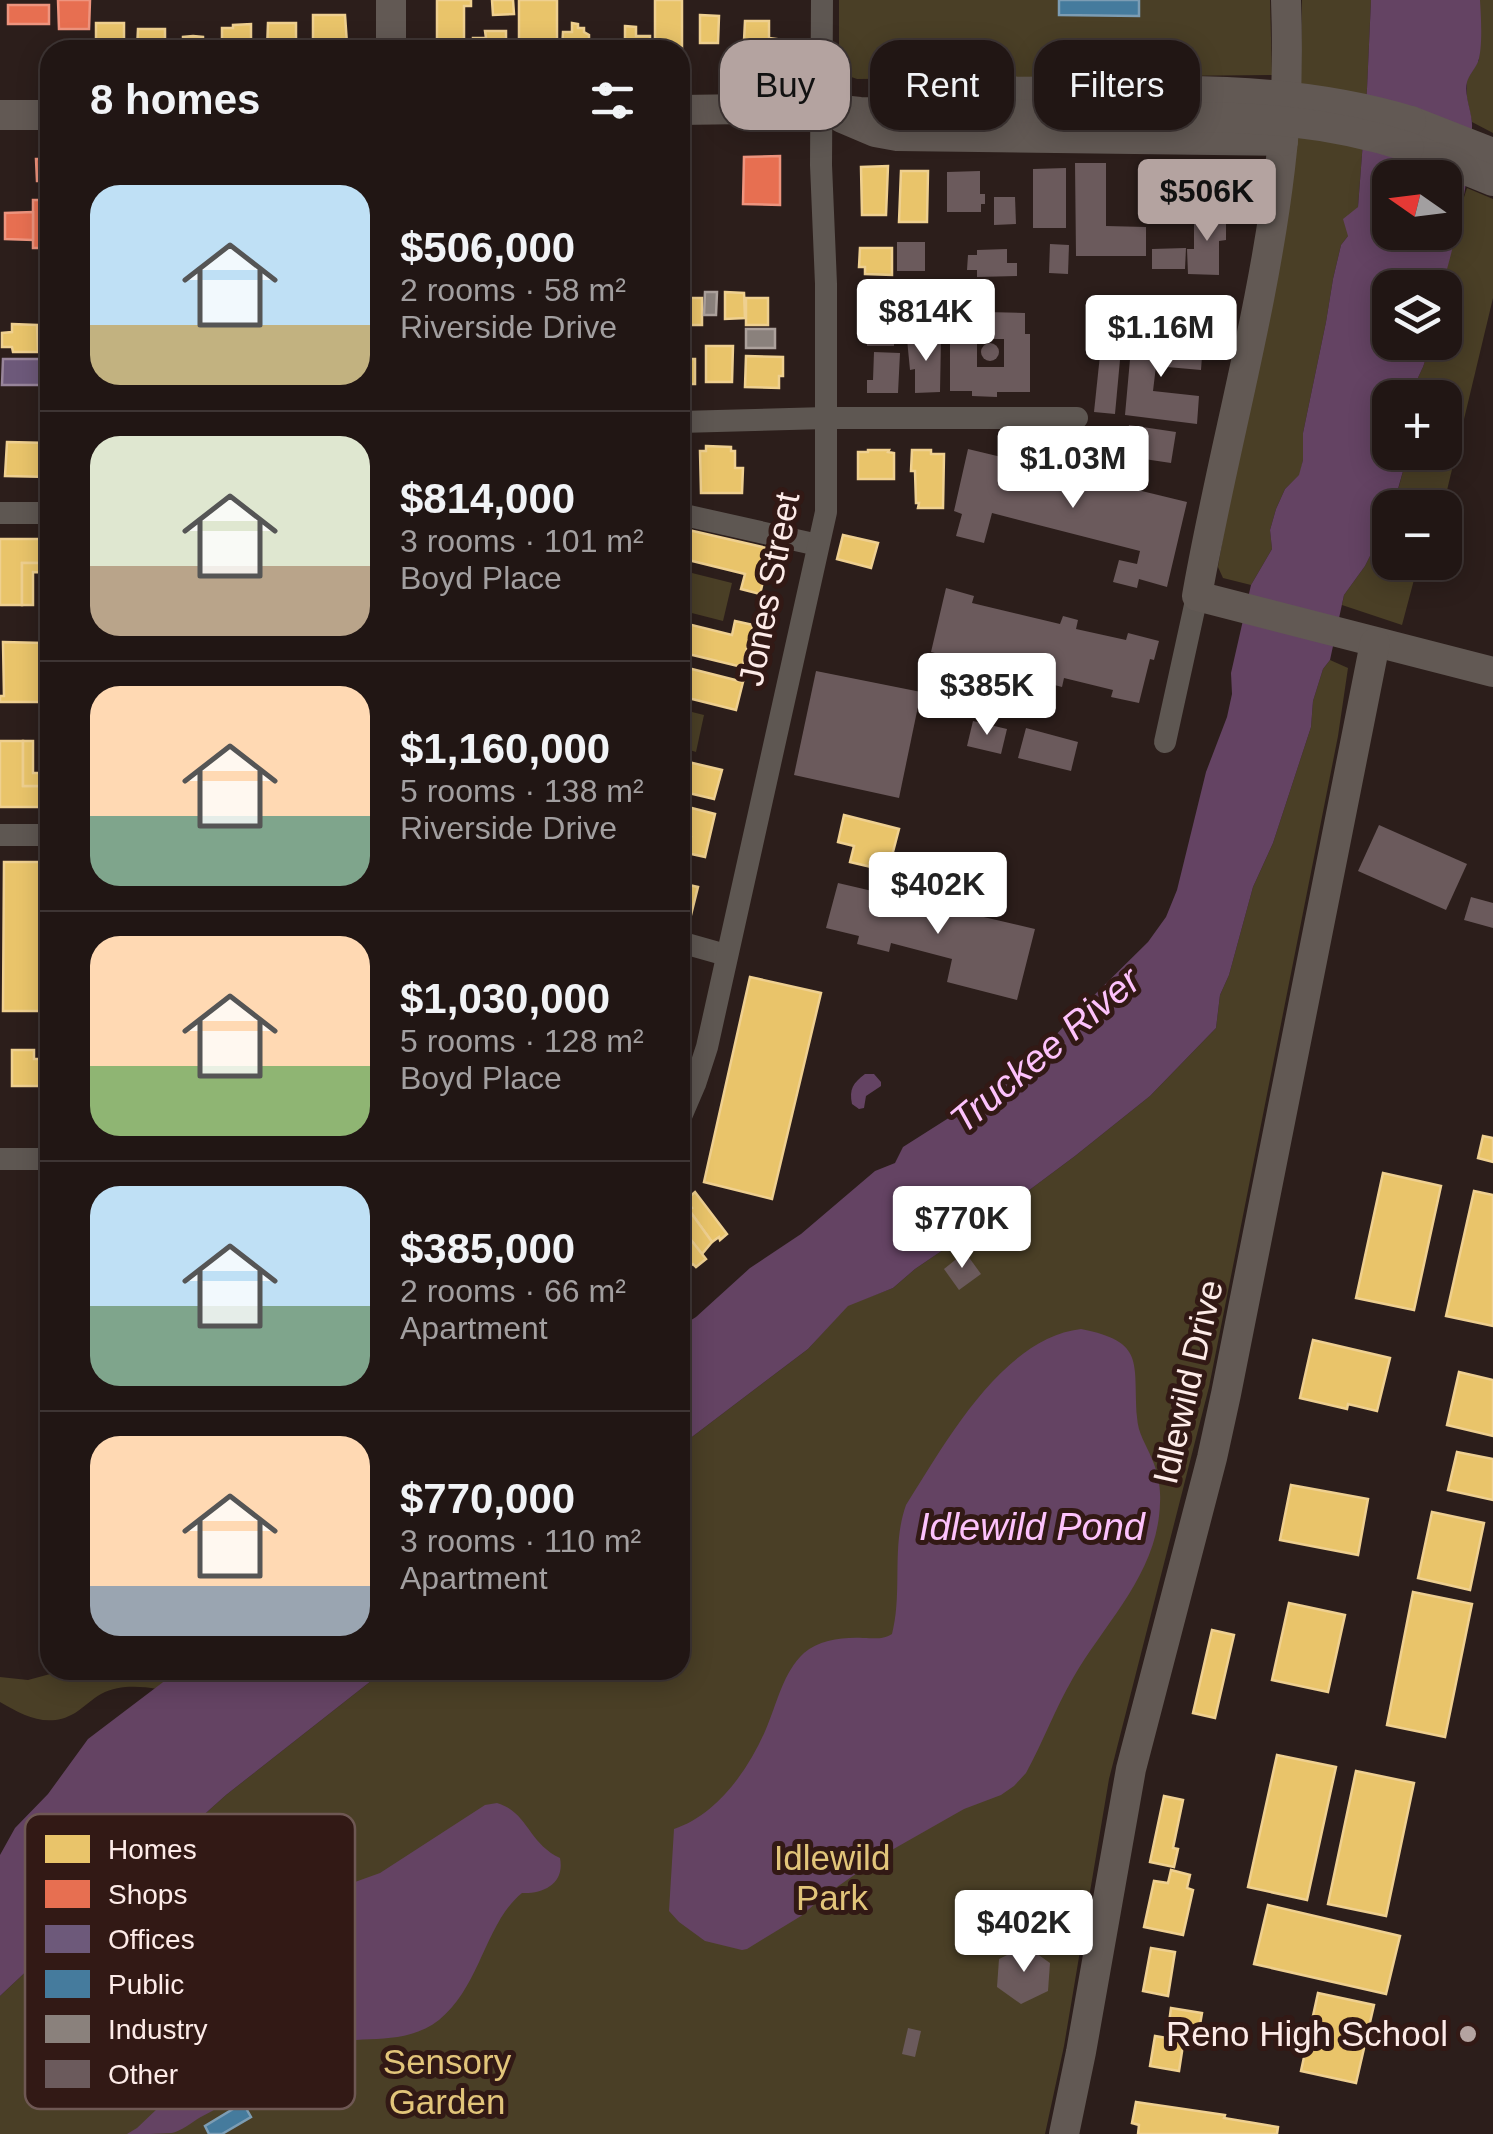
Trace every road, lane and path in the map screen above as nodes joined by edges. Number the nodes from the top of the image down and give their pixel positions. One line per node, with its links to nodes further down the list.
1 (391, 0): 4 (street)
2 (822, 0): 5 (street, Jones Street)
3 (1286, 0): 14 (street)
4 (391, 40)
5 (822, 40)
6 (720, 109): 7 (street)
7 (690, 110)
8 (850, 111): 13 (street, bridge)
9 (0, 115): 10 (street)
10 (40, 115)
11 (850, 122): 14 (street)
12 (821, 130): 17 (street, Jones Street)
13 (1410, 134): 15 (street); 16 (street)
14 (1282, 141): 24 (street)
15 (1493, 154)
16 (1493, 181)
17 (826, 418): 18 (street); 19 (street); 23 (street, Jones Street)
18 (1077, 418)
19 (690, 422)
20 (0, 513): 21 (street)
21 (40, 514)
22 (690, 516): 23 (street)
23 (818, 545): 31 (street, Jones Street)
24 (1208, 599): 25 (street); 27 (street)
25 (1366, 641): 26 (street); 35 (street, Idlewild Drive)
26 (1493, 672)
27 (1165, 742)
28 (0, 835): 29 (street)
29 (40, 835)
30 (690, 945): 31 (street)
31 (726, 954): 32 (street, Jones Street)
32 (690, 1096)
33 (0, 1159): 34 (street)
34 (40, 1159)
35 (1064, 2134)

